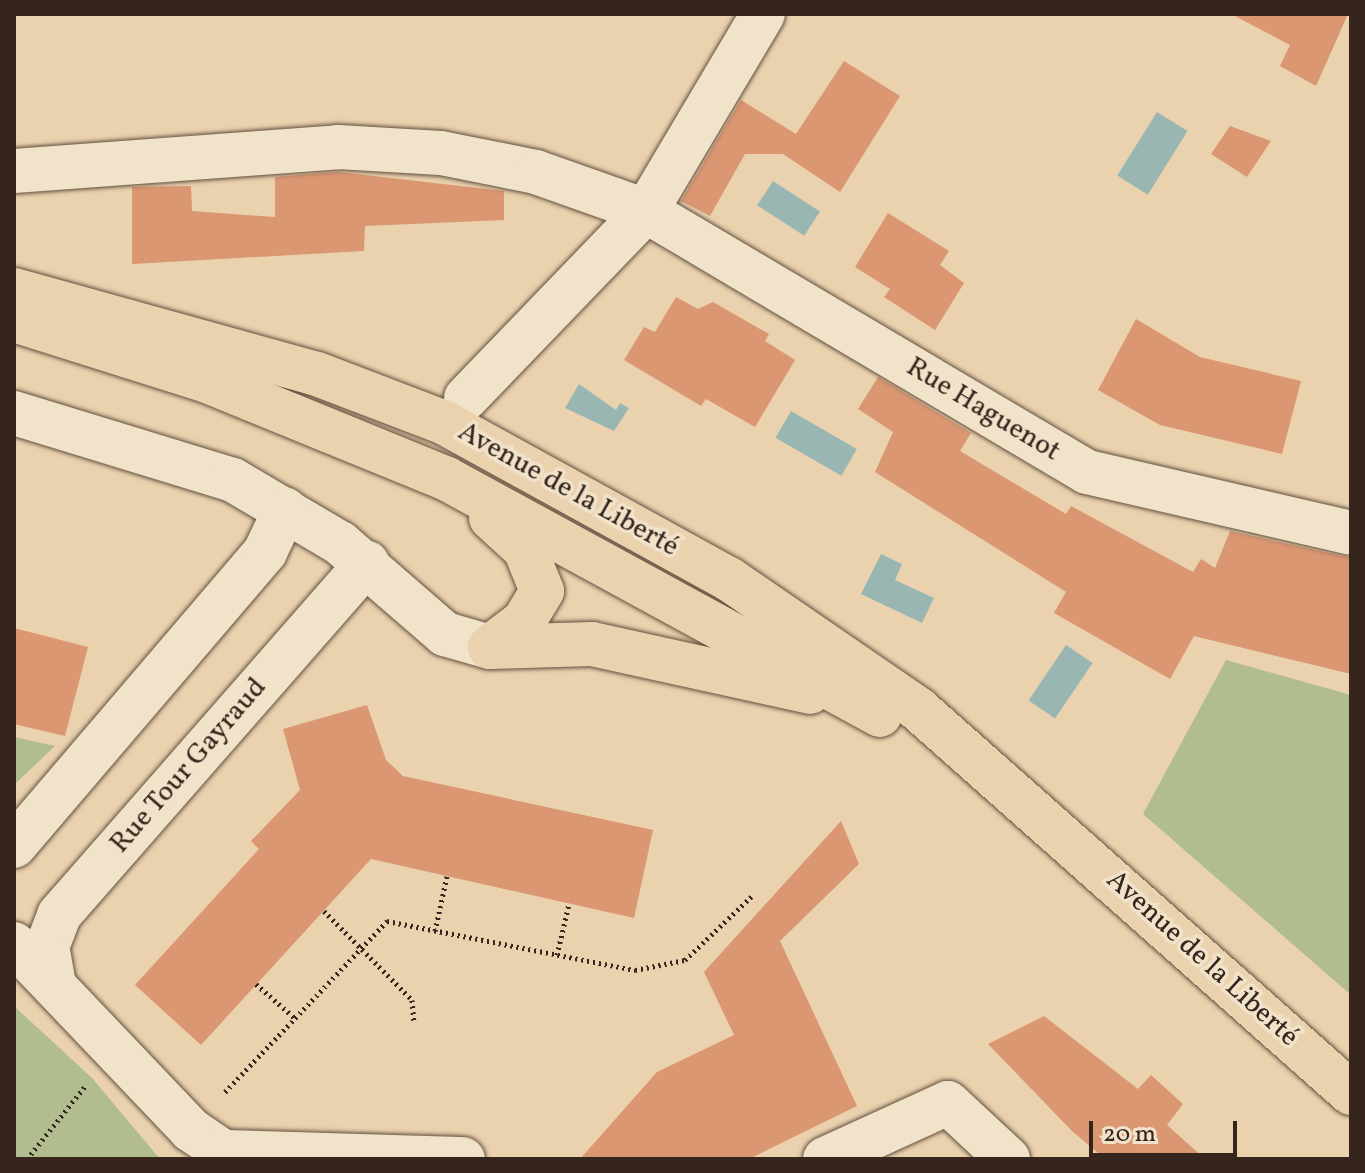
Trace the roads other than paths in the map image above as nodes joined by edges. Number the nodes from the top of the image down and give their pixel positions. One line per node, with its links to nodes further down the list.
1 (763, 14): 3 (street)
2 (14, 171): 3 (street, Rue Haguenot)
3 (646, 211): 6 (street); 10 (street, Rue Haguenot)
4 (14, 290): 14 (main road, Avenue de la Liberté)
5 (14, 320): 8 (main road, Avenue de la Liberté)
6 (466, 398)
7 (14, 413): 9 (street)
8 (447, 479): 12 (main road); 13 (main road, Avenue de la Liberté)
9 (285, 510): 11 (street); 15 (street)
10 (1351, 533)
11 (367, 563): 12 (street); 17 (street, Rue Tour Gayraud)
12 (490, 647): 13 (main road)
13 (863, 704): 14 (main road, Avenue de la Liberté)
14 (1054, 826): 18 (main road, Avenue de la Liberté)
15 (14, 846)
16 (14, 944): 17 (street)
17 (54, 985): 19 (street)
18 (1351, 1093)
19 (463, 1159)
20 (825, 1159): 21 (street)
21 (1008, 1159)

